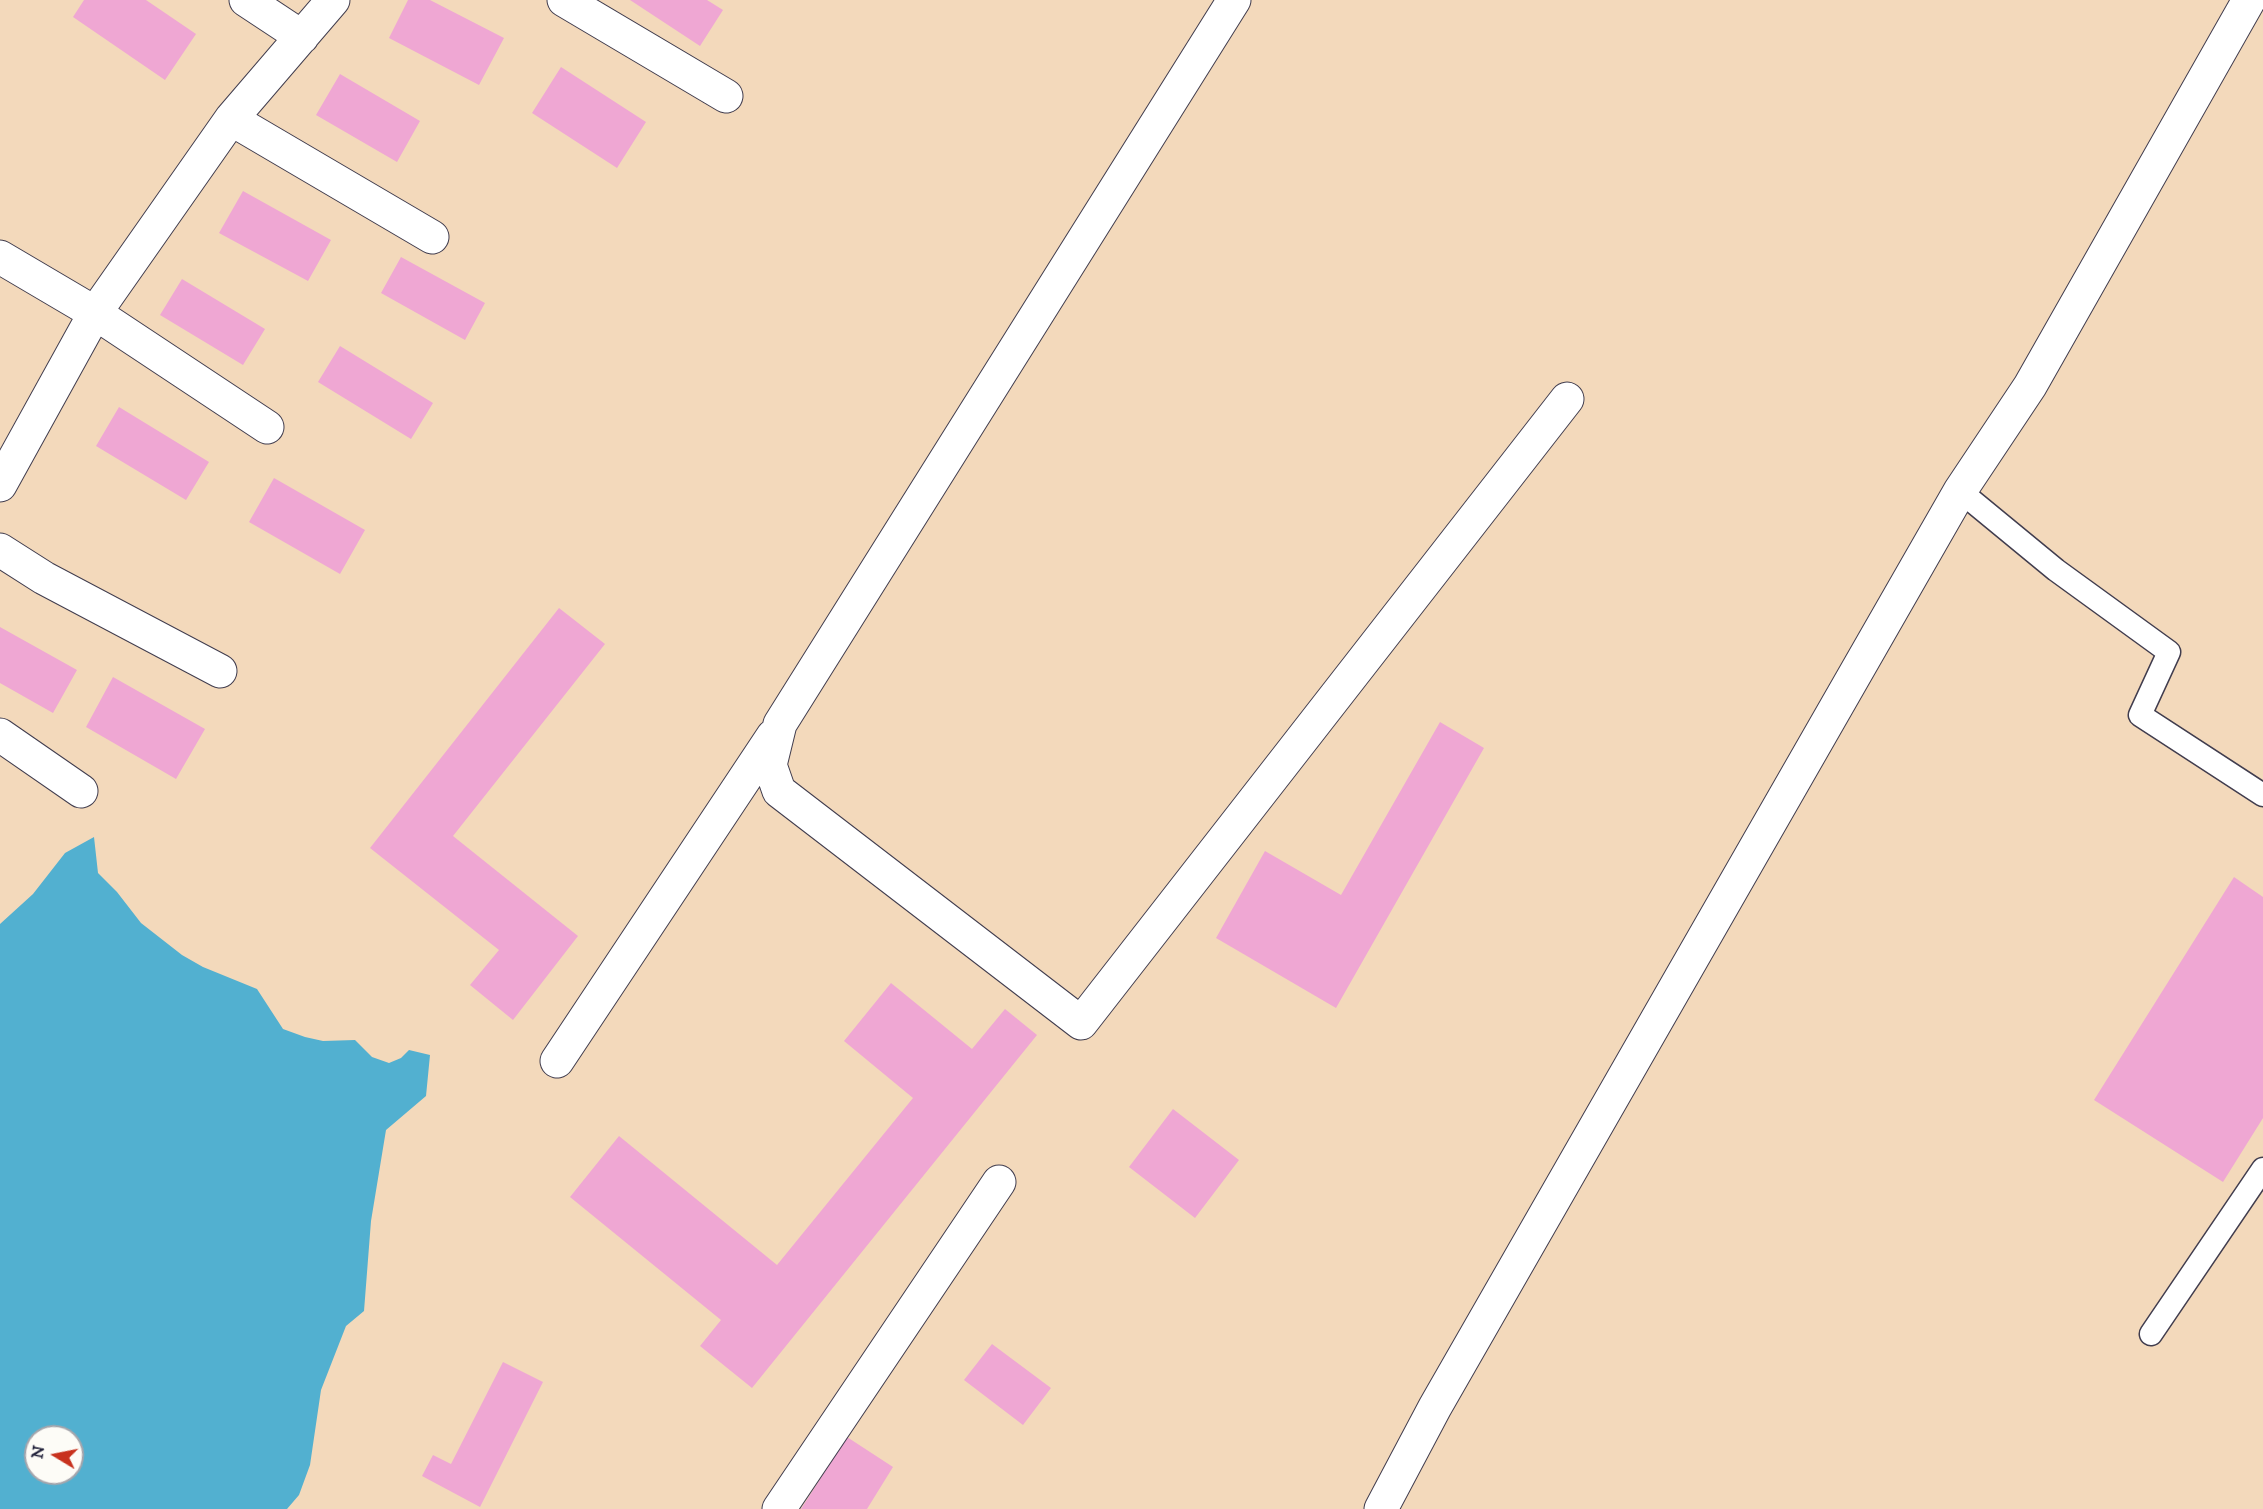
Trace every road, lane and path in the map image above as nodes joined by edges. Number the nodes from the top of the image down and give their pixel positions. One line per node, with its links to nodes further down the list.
1 (246, 0): 6 (street)
2 (333, 0): 6 (street)
3 (564, 0): 7 (street)
4 (1234, 0): 18 (street)
5 (2249, 0): 15 (street)
6 (302, 37): 8 (street)
7 (726, 96)
8 (231, 119): 9 (street); 11 (street)
9 (432, 237)
10 (0, 257): 11 (street)
11 (95, 313): 13 (street); 14 (street)
12 (1567, 399): 18 (street)
13 (267, 428)
14 (0, 485)
15 (1960, 490): 21 (lane); 27 (street)
16 (0, 550): 17 (street)
17 (220, 671)
18 (780, 724): 22 (street)
19 (0, 735): 20 (street)
20 (81, 790)
21 (2263, 795)
22 (557, 1061)
23 (2263, 1169): 25 (lane)
24 (999, 1182): 26 (street)
25 (2151, 1334)
26 (779, 1509)
27 (1381, 1509)

